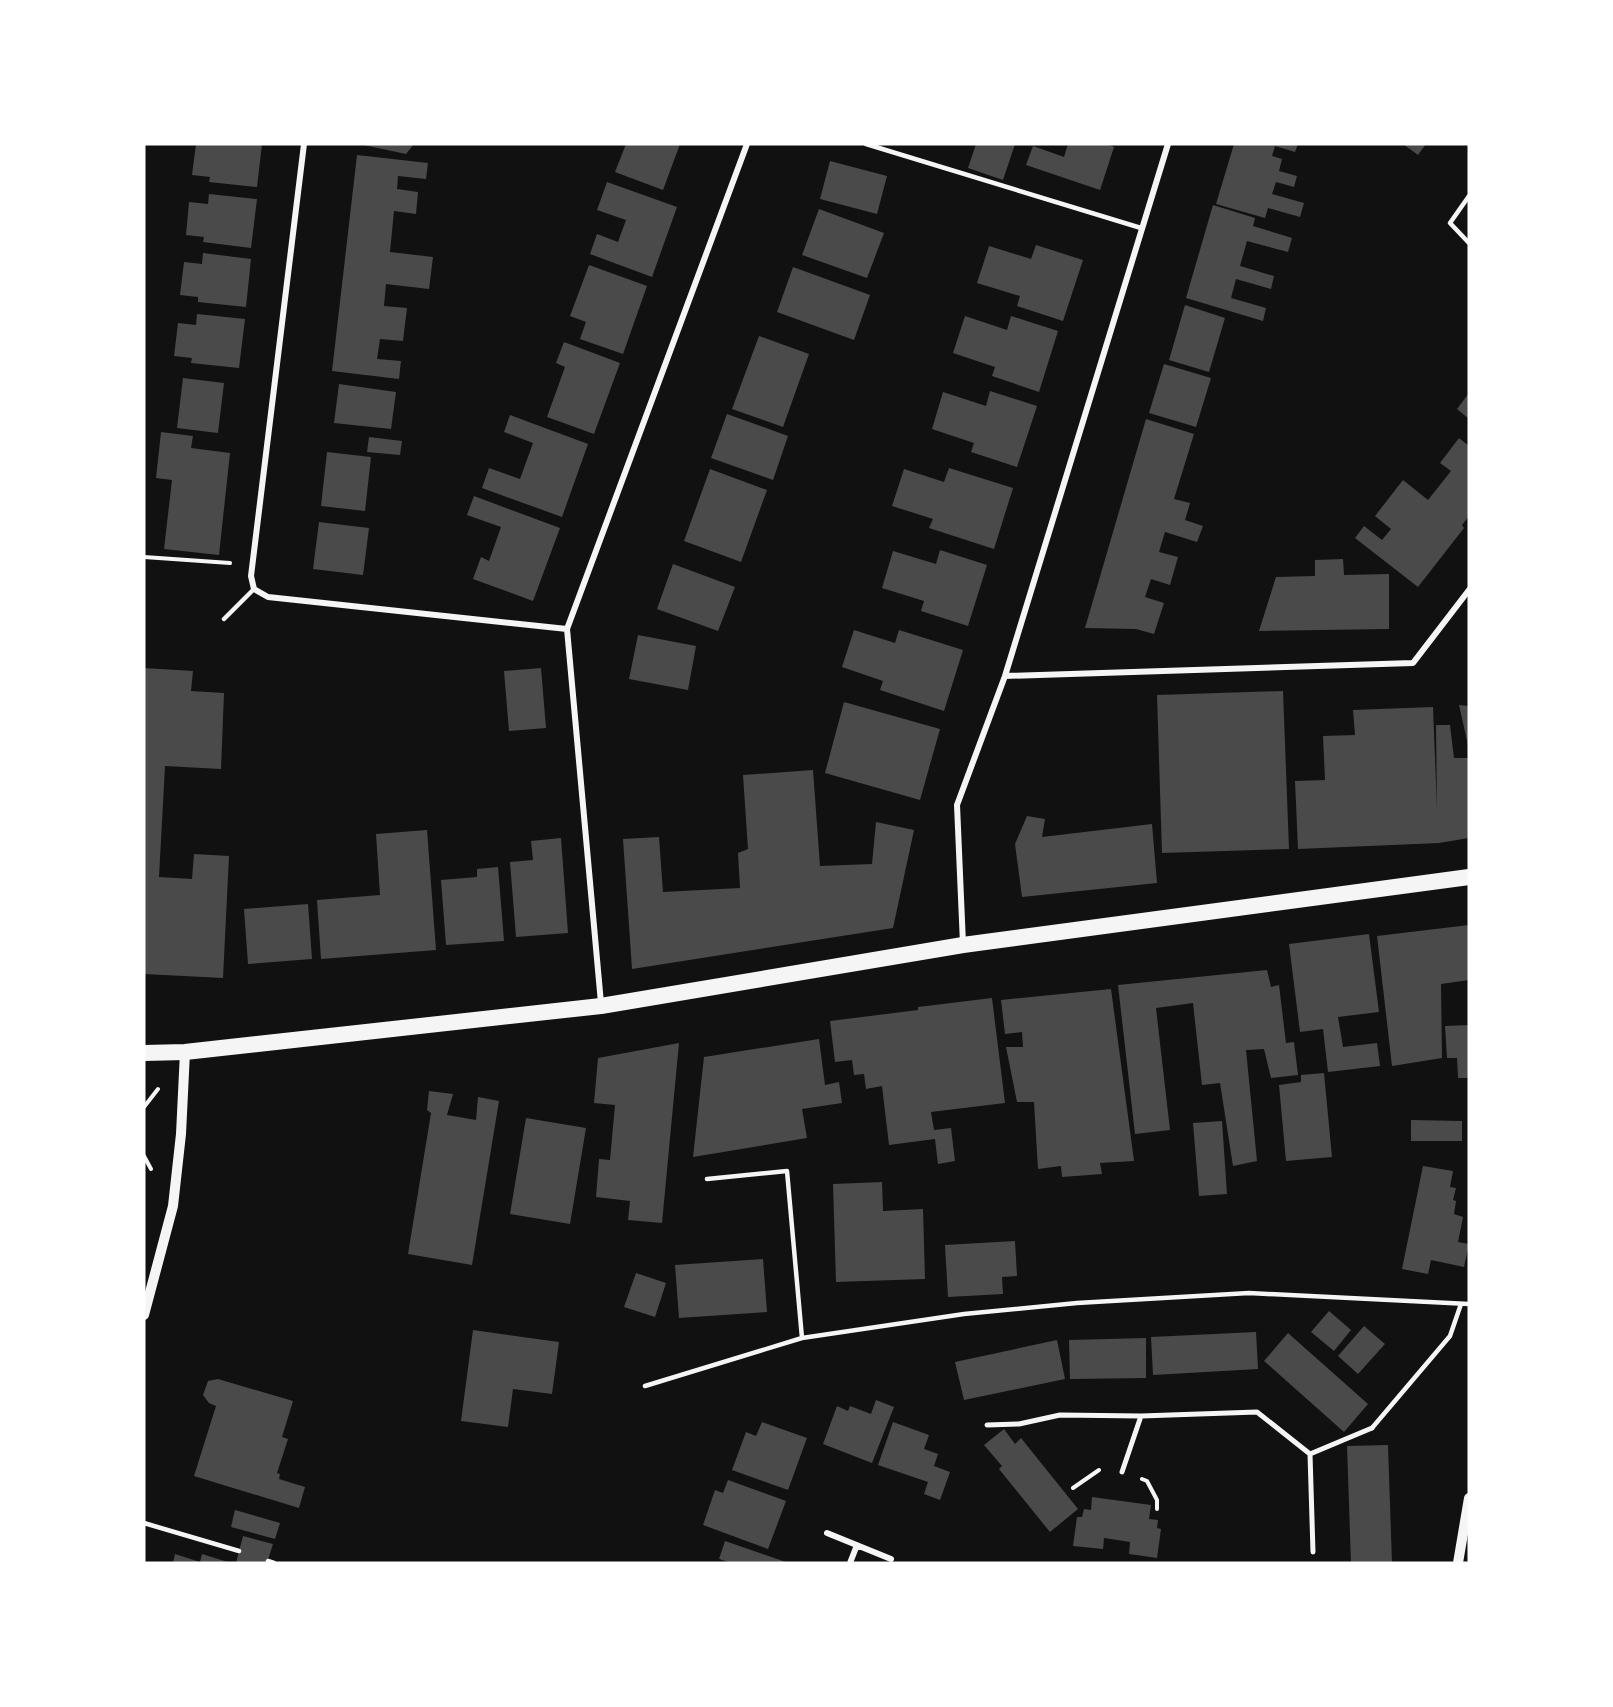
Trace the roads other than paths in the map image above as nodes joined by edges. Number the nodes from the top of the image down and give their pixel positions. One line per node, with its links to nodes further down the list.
1 (304, 144): 8 (street)
2 (747, 144): 11 (street)
3 (866, 144): 6 (lane)
4 (1168, 144): 6 (street)
5 (1469, 196): 7 (lane)
6 (1141, 228): 12 (street)
7 (1469, 243)
8 (254, 589): 10 (lane); 11 (street)
9 (1469, 590): 12 (street)
10 (224, 619)
11 (567, 629): 15 (street)
12 (1005, 675): 14 (street)
13 (1469, 877): 14 (highway)
14 (963, 945): 15 (highway)
15 (601, 1006): 16 (highway)
16 (186, 1052): 17 (highway); 21 (street)
17 (144, 1053)
18 (707, 1179): 22 (lane)
19 (1461, 1304): 20 (lane); 22 (lane); 26 (lane)
20 (1469, 1305)
21 (144, 1315)
22 (802, 1338): 23 (lane)
23 (645, 1386)
24 (1141, 1416): 25 (street); 27 (street); 28 (street)
25 (987, 1425)
26 (1372, 1428): 27 (street)
27 (1310, 1454): 34 (street)
28 (1122, 1472)
29 (1469, 1498): 39 (street)
30 (144, 1523): 33 (lane)
31 (827, 1533): 32 (street)
32 (857, 1545): 35 (street); 38 (street)
33 (239, 1551)
34 (1313, 1552)
35 (891, 1559)
36 (268, 1561): 37 (lane)
37 (274, 1563)
38 (850, 1563)
39 (1458, 1563)

